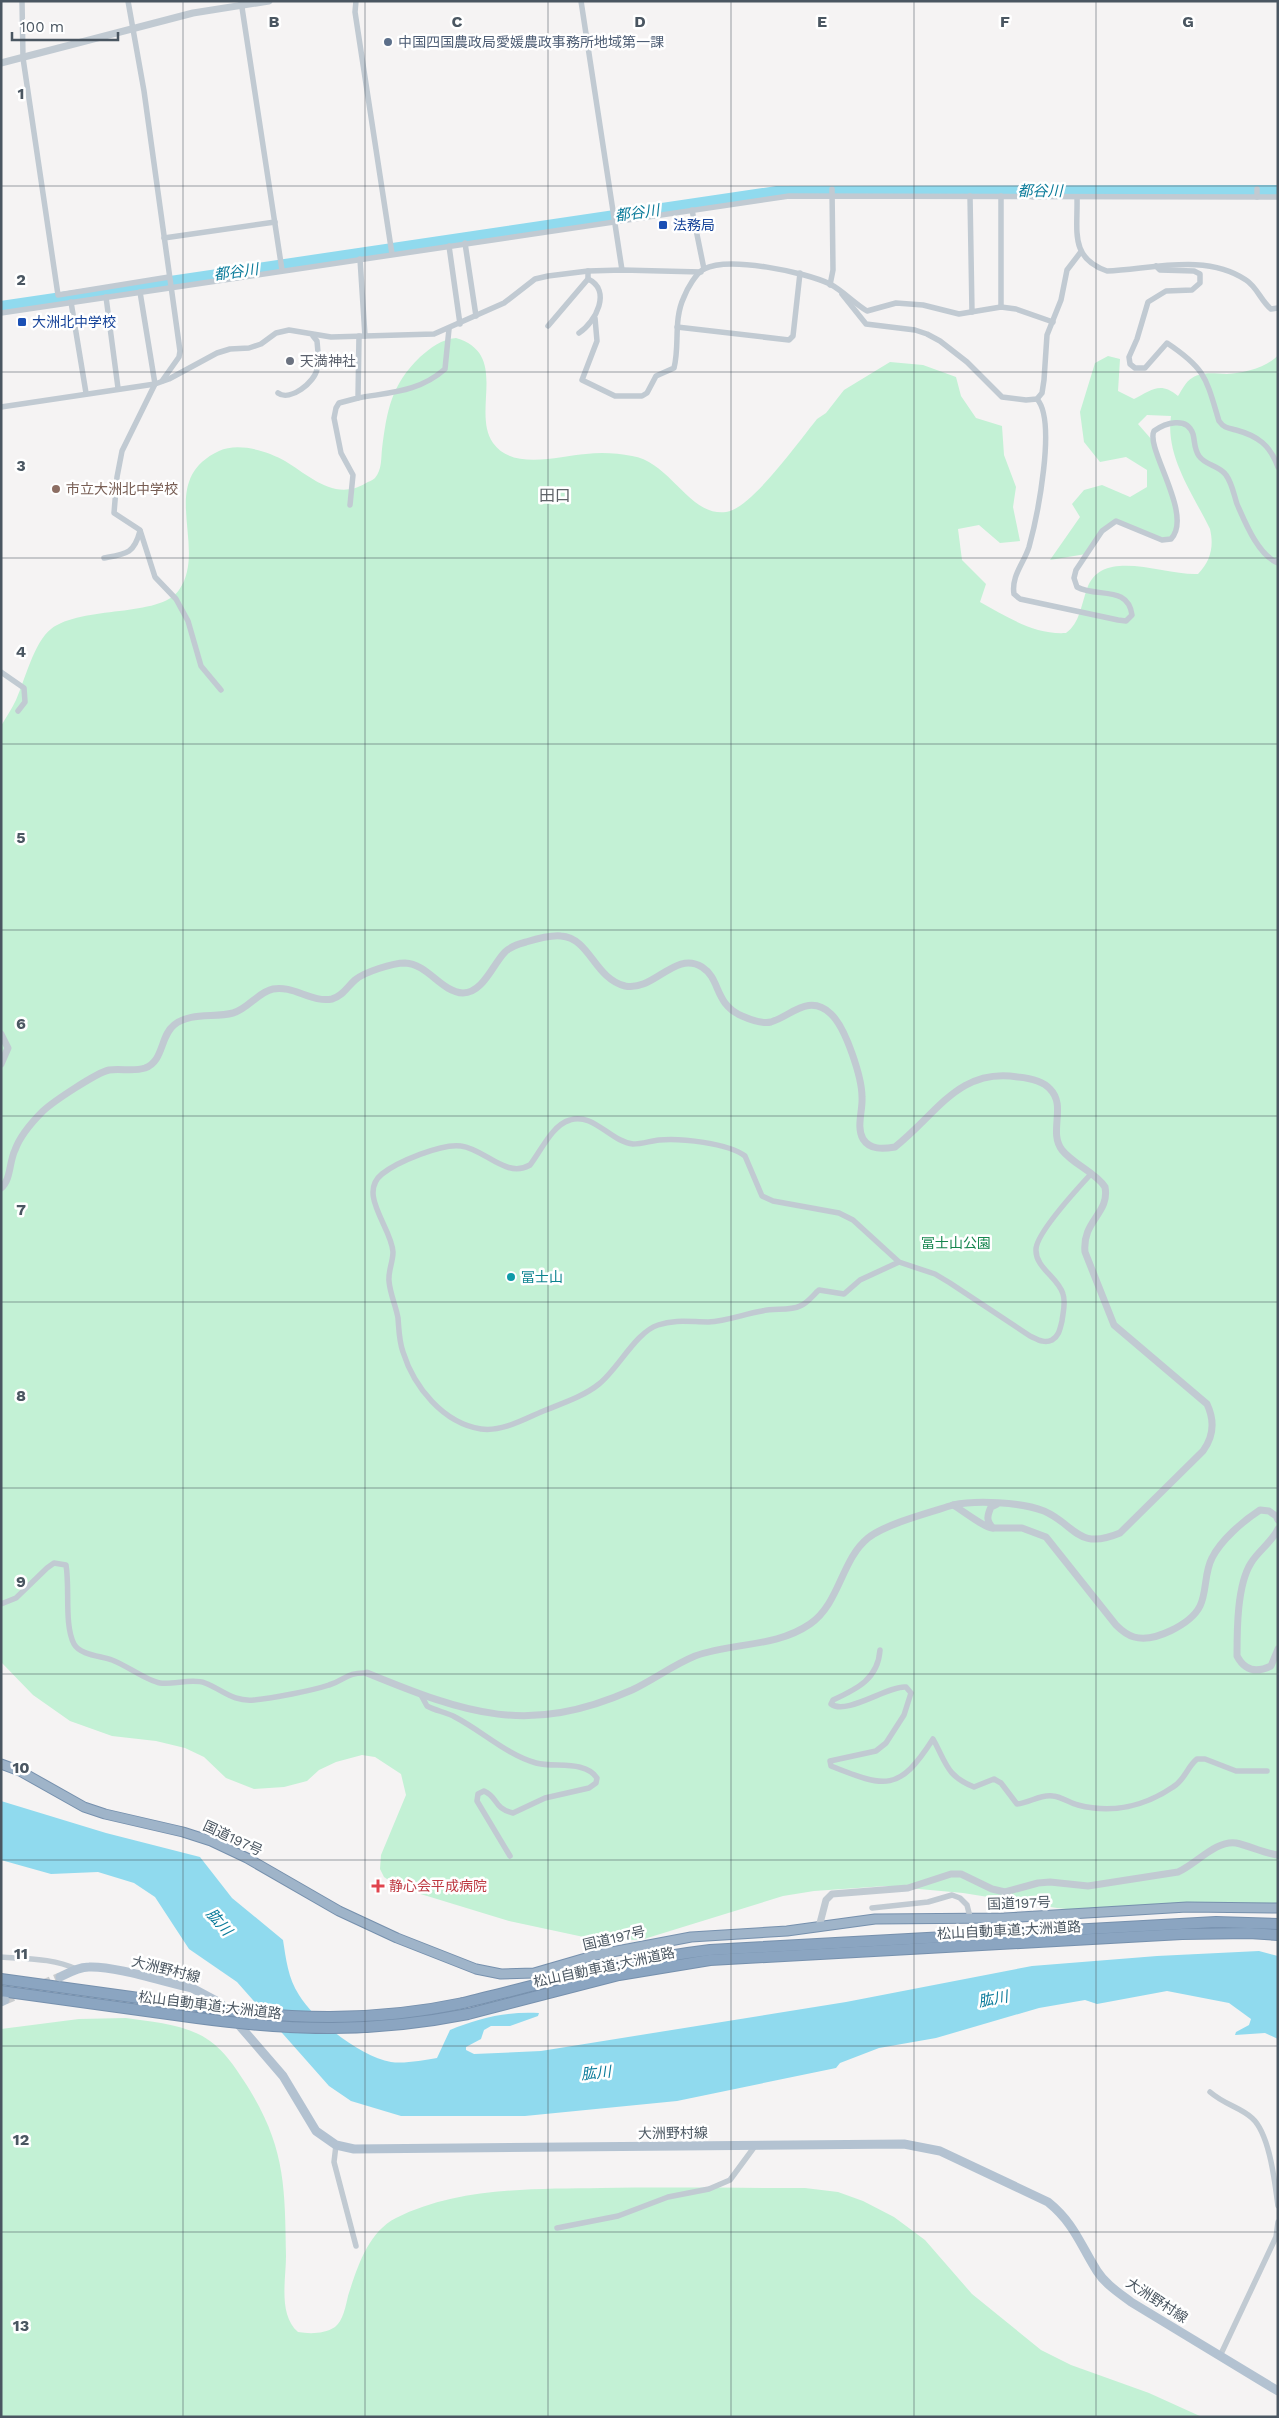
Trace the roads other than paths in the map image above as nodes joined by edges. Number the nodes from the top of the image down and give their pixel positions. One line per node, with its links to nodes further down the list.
1 (22, 1): 8 (street)
2 (128, 1): 7 (street)
3 (269, 1): 6 (street)
4 (356, 1): 23 (street)
5 (580, 1): 18 (street)
6 (242, 3): 7 (street); 19 (street)
7 (132, 27): 8 (street); 20 (street)
8 (23, 58): 9 (street); 38 (street)
9 (1, 63)
10 (1034, 184): 12 (street)
11 (832, 193): 13 (street); 17 (street); 34 (street)
12 (1033, 195): 14 (street); 15 (street)
13 (970, 196): 14 (street); 42 (street)
14 (1001, 196): 40 (street)
15 (1077, 197): 16 (street); 24 (street)
16 (1278, 198)
17 (692, 210): 18 (street); 29 (street)
18 (613, 218): 21 (street); 28 (street)
19 (274, 222): 20 (street); 27 (street)
20 (164, 238): 33 (street)
21 (466, 243): 22 (street); 44 (street)
22 (449, 246): 23 (street); 47 (street)
23 (392, 251): 25 (street)
24 (1080, 253): 26 (street); 46 (street)
25 (360, 259): 27 (street); 53 (street)
26 (1156, 266): 41 (street); 62 (street)
27 (282, 267): 33 (street)
28 (622, 270): 29 (street); 30 (street)
29 (702, 270): 31 (street); 49 (street)
30 (588, 271): 32 (street); 44 (street)
31 (800, 273): 34 (street); 49 (street)
32 (588, 279): 45 (street); 48 (street)
33 (170, 282): 35 (street); 38 (street); 54 (street)
34 (830, 285): 36 (street)
35 (140, 292): 37 (street); 55 (street)
36 (842, 292): 42 (street); 60 (street)
37 (106, 297): 39 (street); 56 (street)
38 (59, 299): 39 (street); 43 (street)
39 (71, 302): 57 (street)
40 (1001, 307): 42 (street); 46 (street)
41 (1278, 308)
42 (972, 312)
43 (1, 313)
44 (476, 316): 47 (street)
45 (595, 318): 49 (street); 51 (street)
46 (1053, 322): 60 (street)
47 (460, 324): 50 (street)
48 (548, 326)
49 (677, 327)
50 (449, 329): 53 (street); 59 (street)
51 (579, 333)
52 (312, 335): 53 (street); 54 (street); 58 (street)
53 (362, 336): 59 (street)
54 (162, 381): 55 (street)
55 (154, 384): 56 (street); 64 (street)
56 (118, 388): 57 (street)
57 (86, 393): 61 (street)
58 (278, 393)
59 (358, 398): 63 (street)
60 (1037, 399): 66 (street)
61 (1, 407)
62 (1278, 468)
63 (350, 505)
64 (140, 530): 65 (street); 68 (street)
65 (104, 558)
66 (1278, 563)
67 (1, 672): 69 (street)
68 (222, 690)
69 (18, 711)
70 (1, 1034): 71 (street)
71 (1, 1064)
72 (1090, 1175): 73 (street); 74 (street); 75 (street)
73 (1, 1188)
74 (899, 1262): 74 (street)
75 (998, 1504): 76 (street); 78 (street)
76 (953, 1505): 78 (street); 84 (street)
77 (1278, 1520): 78 (street)
78 (993, 1528)
79 (1278, 1529): 81 (street)
80 (1, 1604): 83 (street)
81 (1278, 1648)
82 (880, 1650): 86 (street)
83 (368, 1673): 84 (street)
84 (421, 1695): 88 (street)
85 (1, 1764): 93 (highway, 国道197号)
86 (1267, 1771)
87 (1278, 1855): 93 (street)
88 (510, 1856)
89 (872, 1908): 91 (street)
90 (1278, 1908): 91 (highway, 国道197号)
91 (970, 1917): 93 (highway, 国道197号)
92 (1278, 1924): 98 (highway, 松山自動車道;大洲道路, bridge)
93 (819, 1927)
94 (1278, 1935): 99 (highway, 松山自動車道;大洲道路, bridge)
95 (1, 1958): 96 (street)
96 (76, 1969): 97 (main road, 大洲野村線); 101 (main road, 大洲野村線)
97 (60, 1977)
98 (1, 1978)
99 (2, 1998)
100 (1210, 2092): 103 (street)
101 (336, 2145): 102 (main road, 大洲野村線); 107 (street)
102 (755, 2146): 105 (street); 108 (main road, 大洲野村線)
103 (1278, 2206)
104 (1278, 2222): 106 (street)
105 (557, 2228)
106 (1277, 2236): 108 (street)
107 (356, 2246)
108 (1220, 2356): 109 (main road, 大洲野村線)
109 (1278, 2391)

